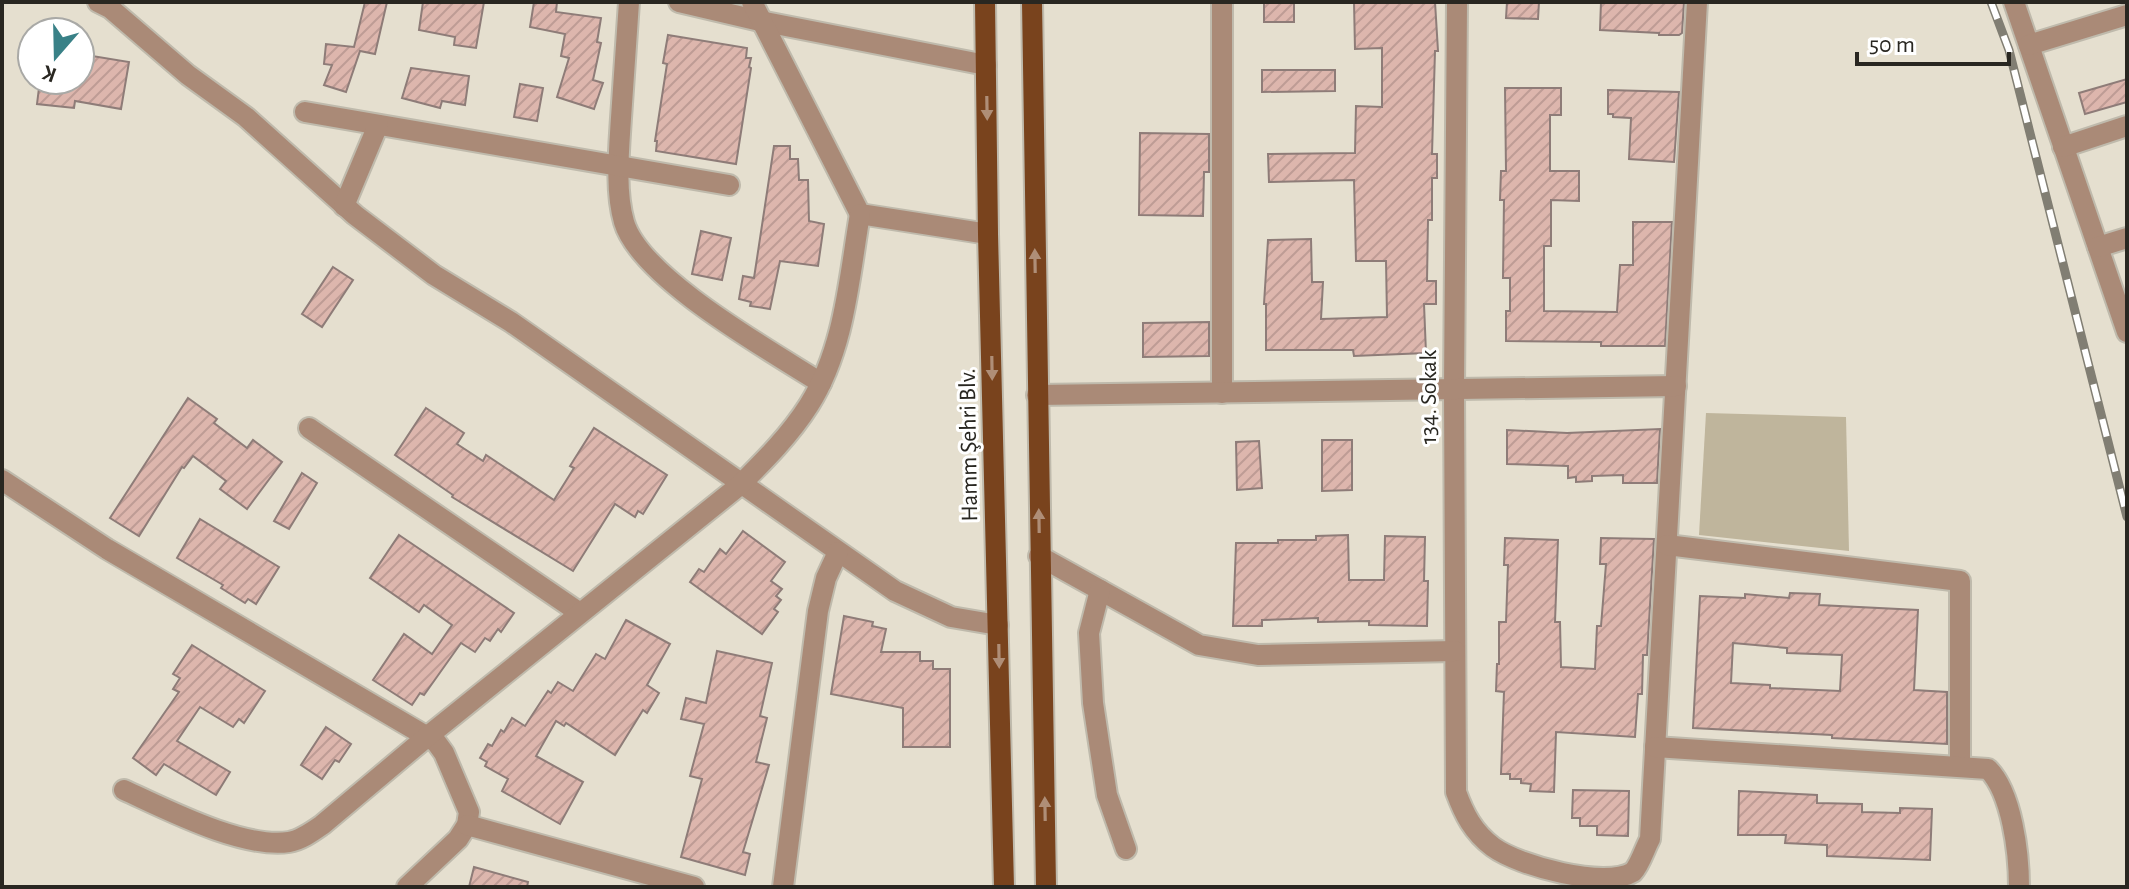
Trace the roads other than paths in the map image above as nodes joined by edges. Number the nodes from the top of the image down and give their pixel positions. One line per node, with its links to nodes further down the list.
1 (98, 2): 20 (street)
2 (629, 2): 18 (street)
3 (679, 2): 10 (street)
4 (985, 2): 13 (main road, Hamm Şehri Blv.)
5 (1032, 2): 30 (main road, one-way to 5)
6 (1222, 2): 29 (street)
7 (1457, 2): 28 (street, 134. Sokak)
8 (1697, 2): 27 (street)
9 (2014, 2): 12 (street)
10 (756, 12): 13 (street); 21 (street)
11 (2127, 15): 12 (street)
12 (2029, 45): 17 (street)
13 (986, 65): 22 (main road, Hamm Şehri Blv., one-way to 22)
14 (305, 112): 15 (street)
15 (378, 125): 18 (street); 20 (street)
16 (2127, 126): 17 (street)
17 (2063, 147): 24 (street)
18 (618, 167): 19 (street); 26 (street)
19 (729, 185)
20 (344, 206): 33 (street)
21 (860, 214): 22 (street); 26 (street)
22 (988, 234): 39 (main road, Hamm Şehri Blv., one-way to 39)
23 (2127, 238): 24 (street)
24 (2098, 247): 25 (street)
25 (2127, 332)
26 (821, 383): 33 (street)
27 (1676, 386): 28 (street); 34 (street)
28 (1454, 389): 29 (street); 40 (street, 134. Sokak)
29 (1222, 393): 30 (street)
30 (1037, 395): 36 (main road, one-way to 30)
31 (309, 428): 38 (street)
32 (2, 480): 41 (street)
33 (740, 485): 35 (street); 38 (street)
34 (1667, 545): 42 (street); 43 (street)
35 (838, 552): 39 (street); 49 (street)
36 (1039, 556): 37 (street); 51 (main road, one-way to 36)
37 (1100, 590): 40 (street); 46 (street)
38 (580, 613): 41 (street)
39 (998, 625): 50 (main road, Hamm Şehri Blv., one-way to 50)
40 (1455, 651): 42 (street, 134. Sokak)
41 (428, 736): 44 (street); 45 (street)
42 (1655, 747): 43 (street)
43 (1960, 766): 52 (street)
44 (124, 790)
45 (467, 825): 47 (street); 48 (street)
46 (1126, 849)
47 (407, 887)
48 (694, 887)
49 (783, 887)
50 (1004, 887)
51 (1046, 887)
52 (2019, 887)

